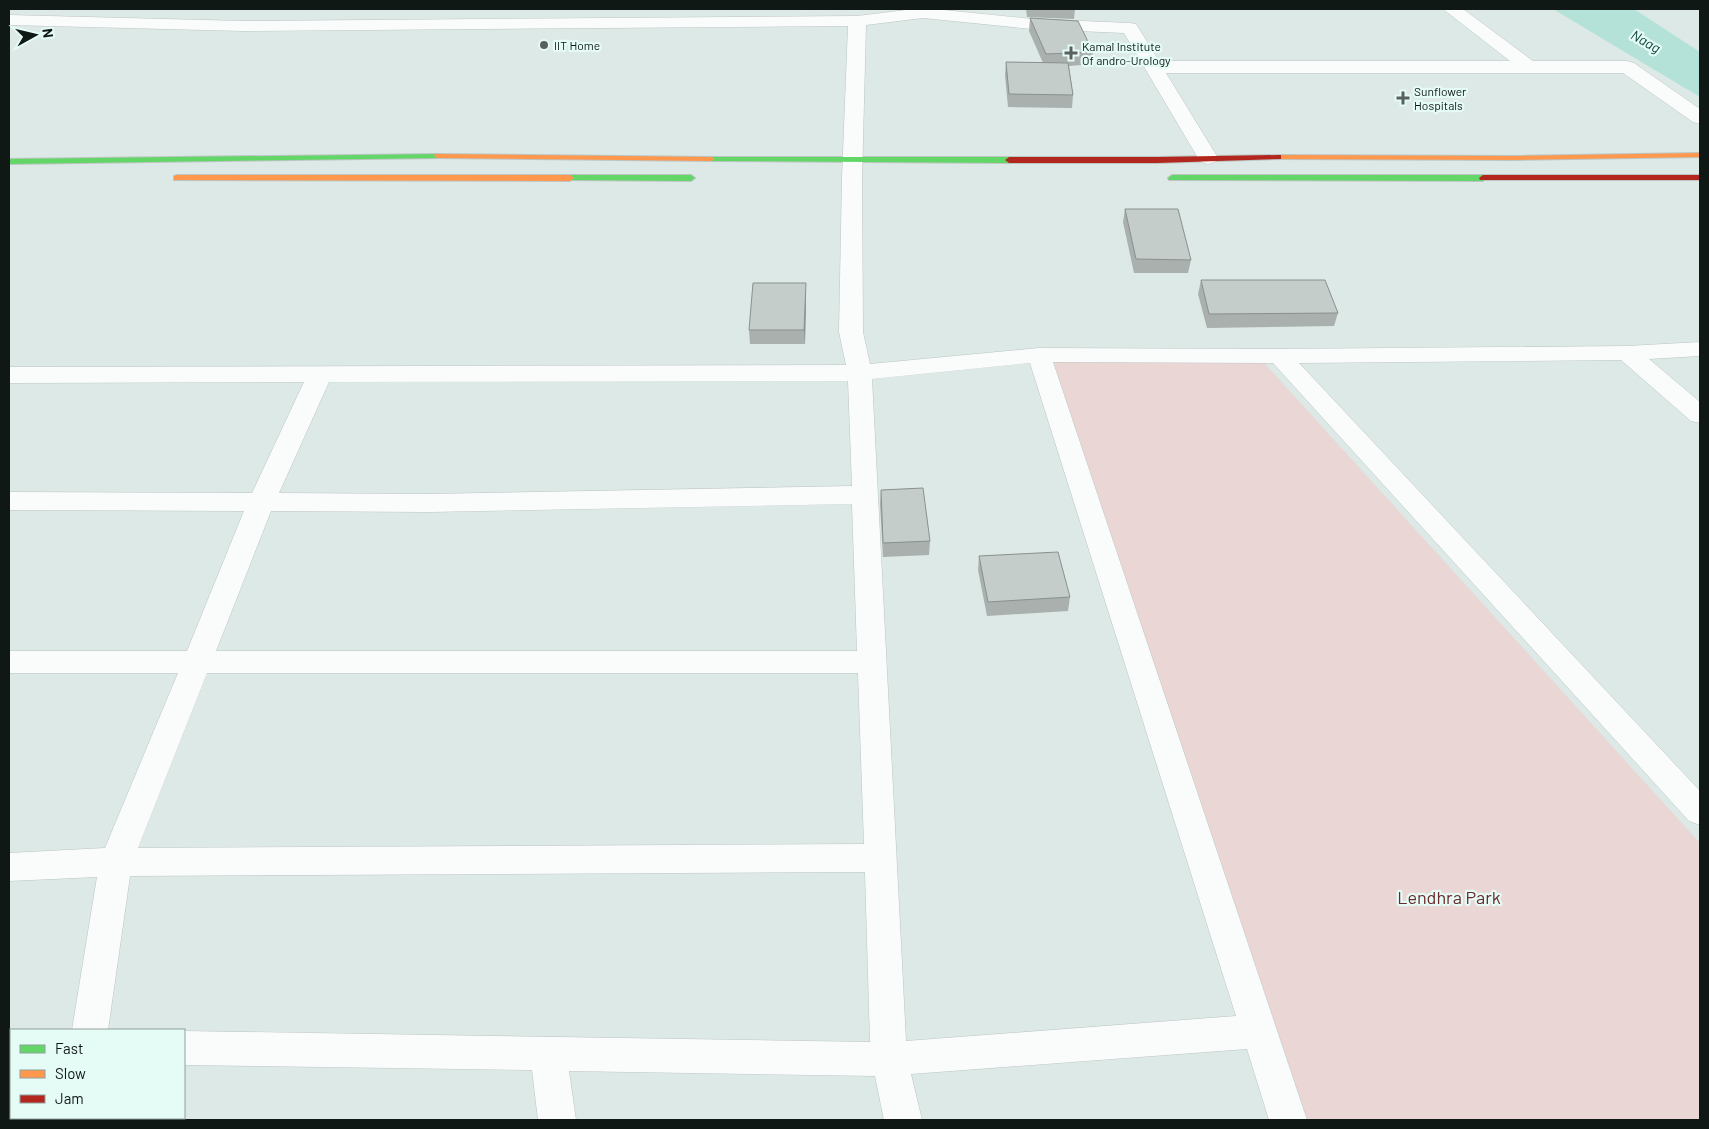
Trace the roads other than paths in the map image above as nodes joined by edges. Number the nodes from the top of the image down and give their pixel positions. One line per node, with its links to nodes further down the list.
1 (1130, 9): 8 (street)
2 (1452, 9): 10 (street)
3 (923, 11): 7 (street); 8 (street)
4 (643, 16): 5 (street); 7 (street)
5 (462, 17): 6 (street)
6 (9, 20)
7 (856, 21): 15 (street)
8 (1130, 28): 9 (street)
9 (1154, 67): 10 (street); 13 (street)
10 (1530, 67): 11 (street)
11 (1700, 118)
12 (1700, 156): 13 (main road)
13 (1208, 158): 15 (main road)
14 (9, 162): 15 (main road)
15 (853, 173): 24 (street)
16 (168, 178): 17 (main road)
17 (704, 178)
18 (1162, 178): 19 (main road)
19 (1700, 178)
20 (1700, 349): 21 (street)
21 (1627, 353): 23 (street); 27 (street)
22 (1039, 355): 23 (street); 24 (street); 39 (street)
23 (1279, 356): 34 (street)
24 (860, 372): 25 (street); 28 (street)
25 (320, 374): 26 (street); 30 (street)
26 (9, 375)
27 (1700, 415)
28 (866, 495): 30 (street); 33 (street)
29 (9, 501): 30 (street)
30 (261, 503): 32 (street)
31 (9, 662): 32 (street)
32 (198, 662): 33 (street); 36 (street)
33 (873, 662): 35 (street)
34 (1700, 812)
35 (881, 858): 36 (street); 42 (street)
36 (116, 862): 37 (street); 38 (street)
37 (9, 867)
38 (90, 1029)
39 (1259, 1030): 42 (street); 45 (street)
40 (185, 1048): 41 (street)
41 (548, 1054): 42 (street); 43 (street)
42 (889, 1058): 44 (street)
43 (557, 1120)
44 (902, 1120)
45 (1288, 1120)

